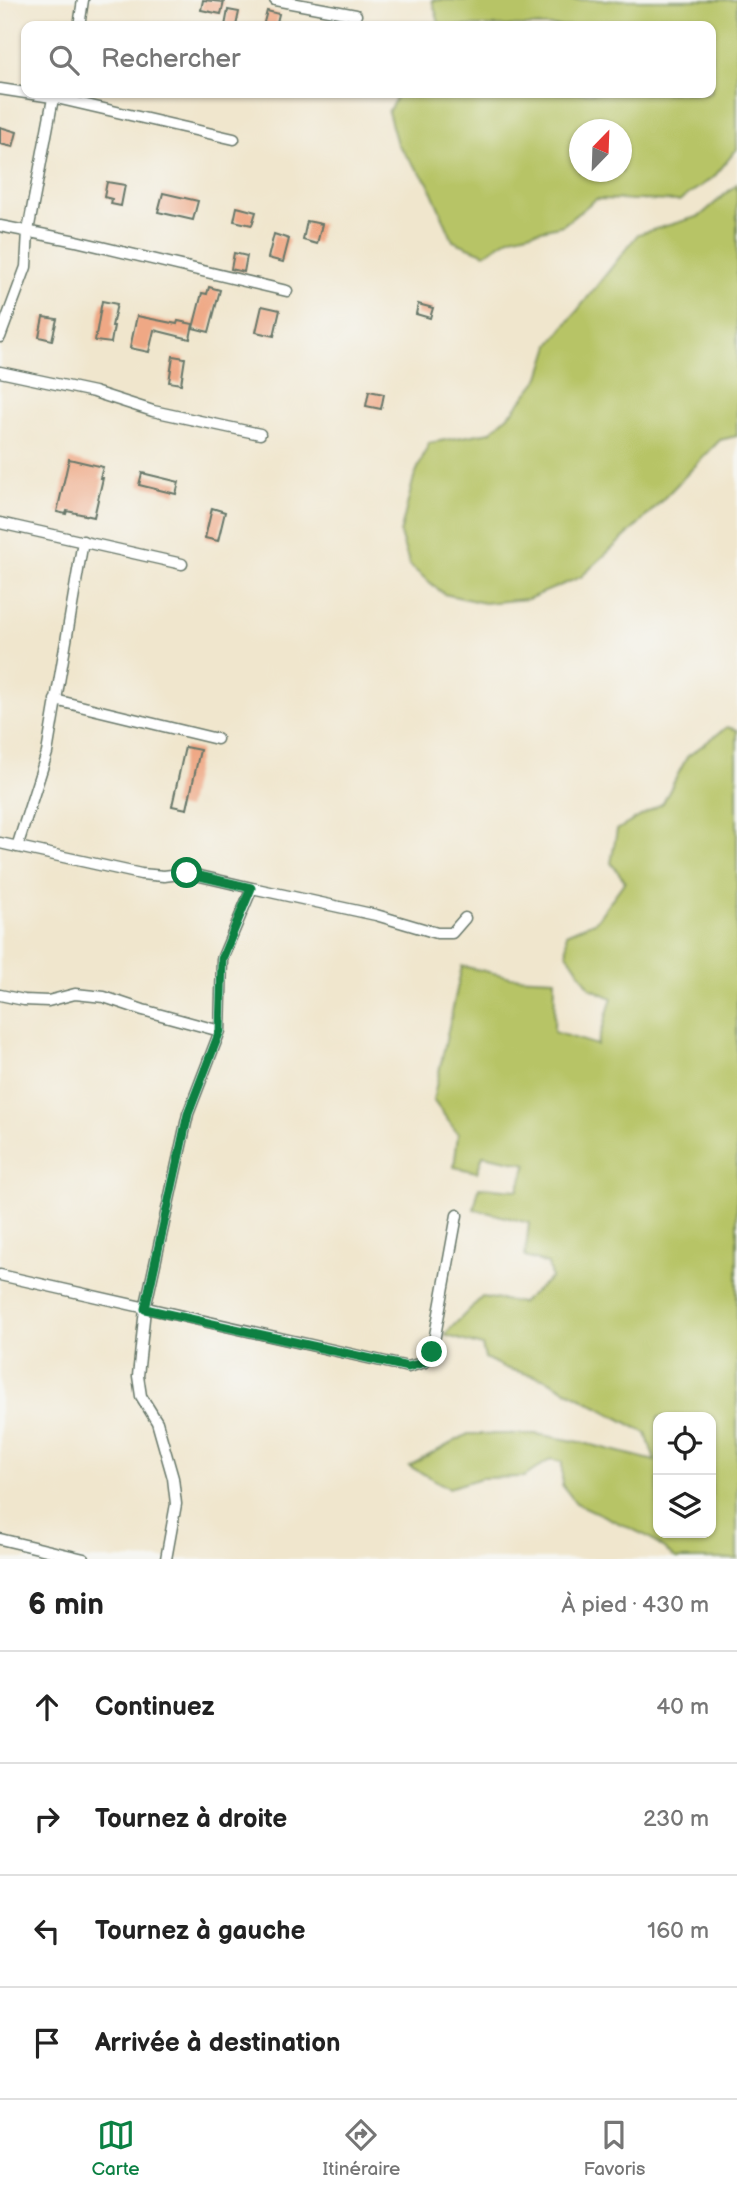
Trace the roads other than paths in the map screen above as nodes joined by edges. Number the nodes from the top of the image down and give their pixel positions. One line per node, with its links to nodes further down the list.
1 (83, 0): 4 (street)
2 (275, 0): 3 (street)
3 (356, 15)
4 (80, 21)
5 (0, 89): 6 (street)
6 (21, 91)
7 (52, 98): 11 (street)
8 (65, 98): 9 (street)
9 (234, 139)
10 (0, 226): 11 (street)
11 (28, 231): 12 (street); 13 (street)
12 (287, 291)
13 (0, 337)
14 (0, 372): 15 (street)
15 (260, 435)
16 (0, 523): 17 (street)
17 (83, 541): 18 (street); 19 (street)
18 (182, 564)
19 (55, 700): 20 (street); 22 (street)
20 (217, 739)
21 (0, 844): 22 (street)
22 (17, 847): 23 (street)
23 (251, 888): 24 (street); 26 (street)
24 (466, 918)
25 (0, 995): 26 (street)
26 (220, 1031): 29 (street)
27 (457, 1215): 29 (street)
28 (0, 1275): 29 (street)
29 (145, 1309): 32 (street)
30 (0, 1539): 31 (street)
31 (84, 1559)
32 (166, 1559)

